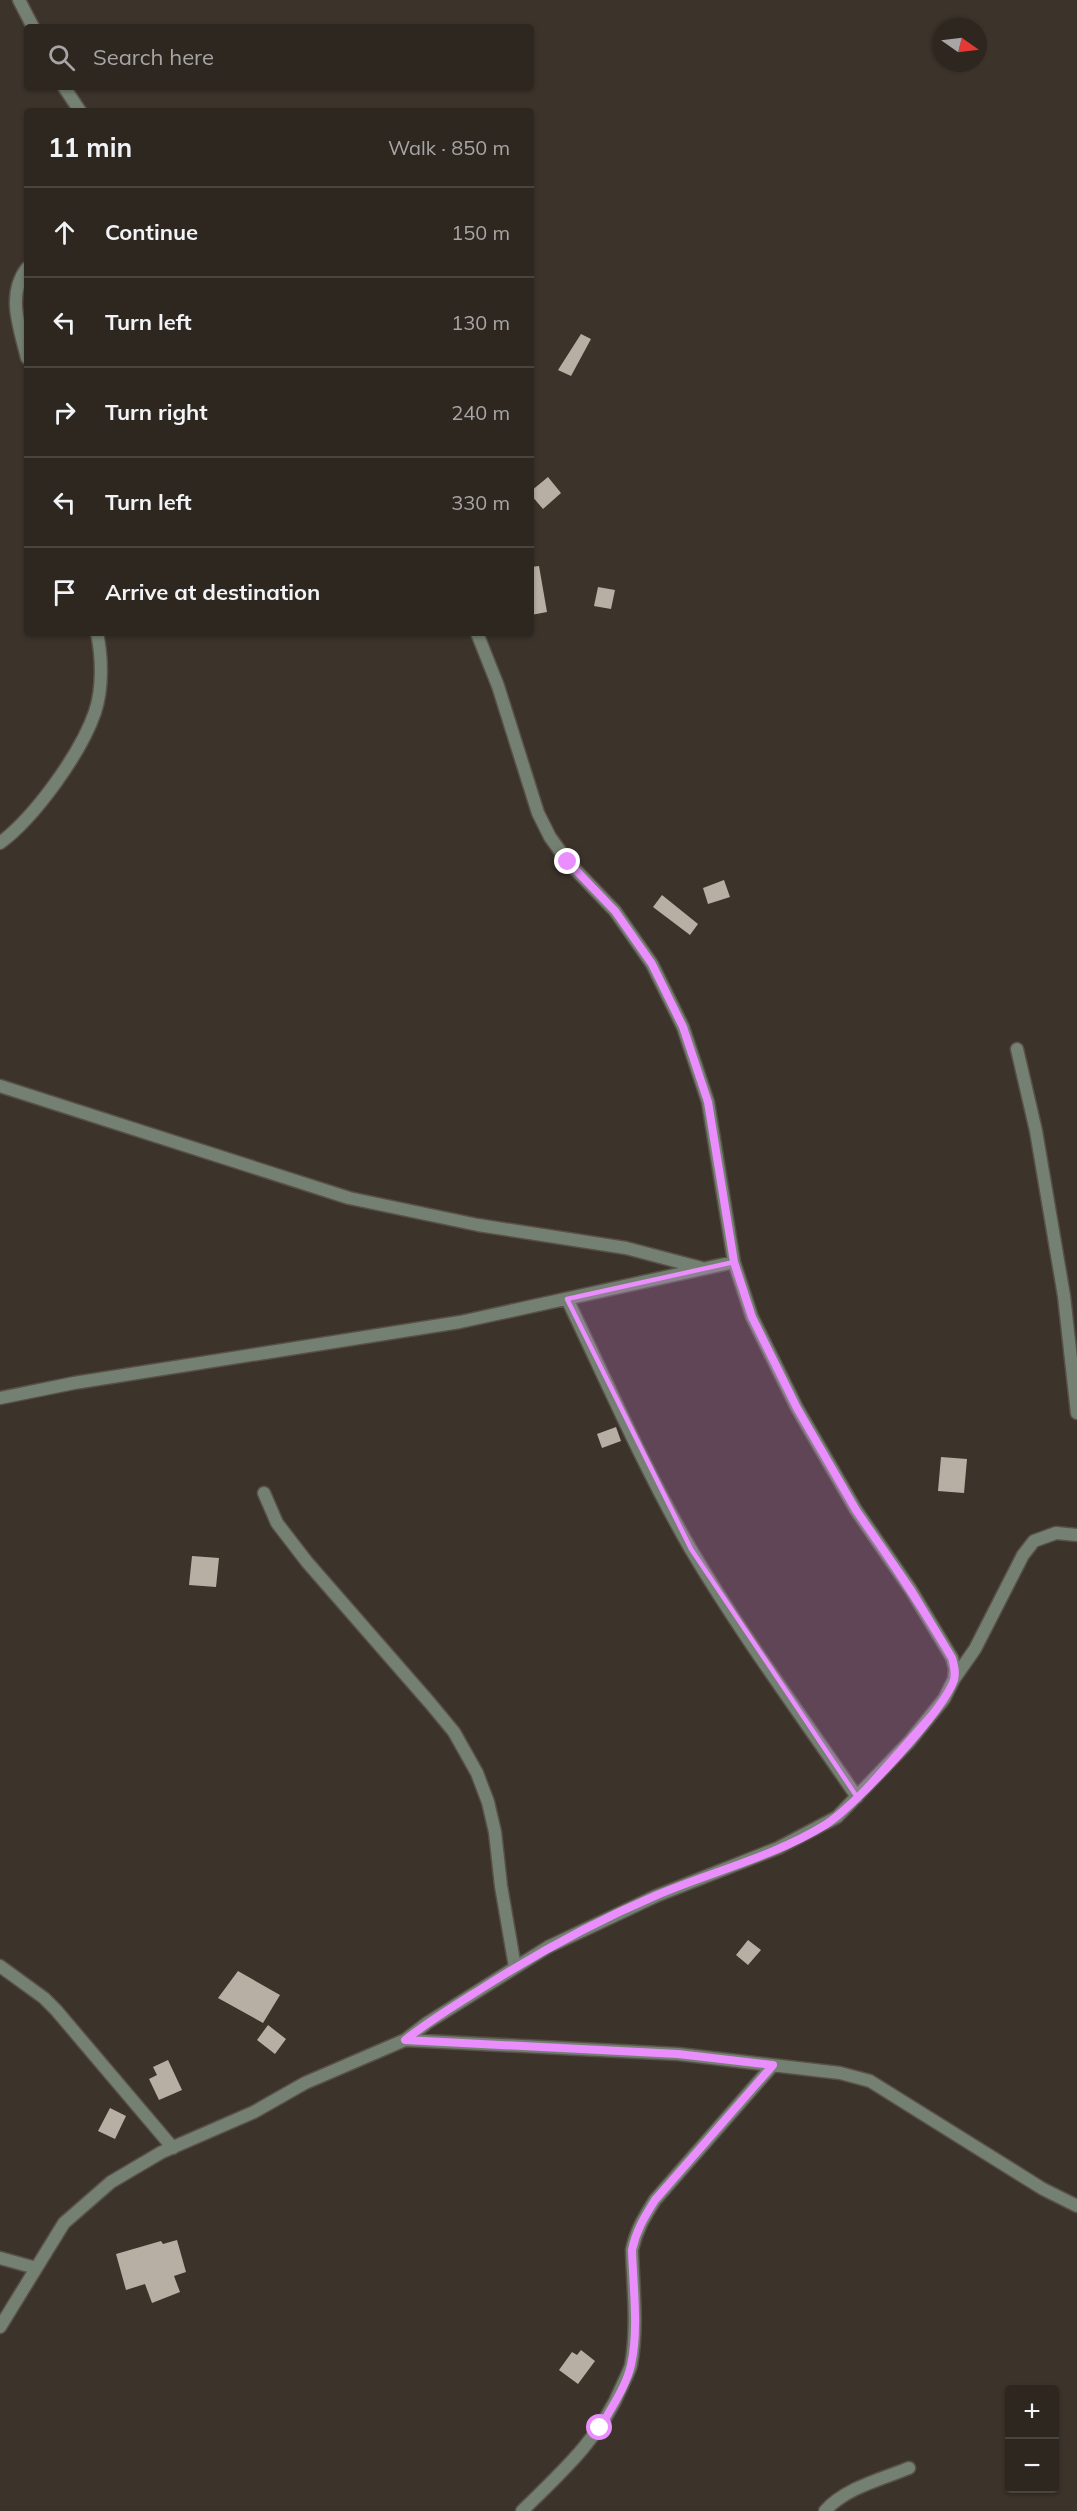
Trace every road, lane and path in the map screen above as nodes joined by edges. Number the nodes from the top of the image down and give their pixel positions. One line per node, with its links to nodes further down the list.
1 (20, 0): 2 (street)
2 (32, 24)
3 (66, 90): 4 (street)
4 (78, 108)
5 (24, 272): 6 (street)
6 (24, 346)
7 (97, 636): 9 (street)
8 (478, 636): 12 (street)
9 (0, 843)
10 (1017, 1049): 16 (street)
11 (0, 1086): 13 (street)
12 (734, 1262): 13 (street); 19 (street)
13 (706, 1269): 14 (street)
14 (567, 1299): 15 (street); 20 (street)
15 (0, 1398)
16 (1077, 1413)
17 (264, 1493): 22 (street)
18 (1077, 1535): 19 (street)
19 (954, 1679): 20 (street)
20 (858, 1797): 22 (street)
21 (0, 1966): 25 (street)
22 (515, 1968): 23 (street)
23 (405, 2040): 24 (street); 25 (street)
24 (773, 2065): 26 (street); 31 (street)
25 (173, 2148): 28 (street)
26 (1077, 2206)
27 (0, 2258): 28 (street)
28 (36, 2268): 29 (street)
29 (0, 2327)
30 (909, 2468): 32 (street)
31 (522, 2511)
32 (825, 2511)

